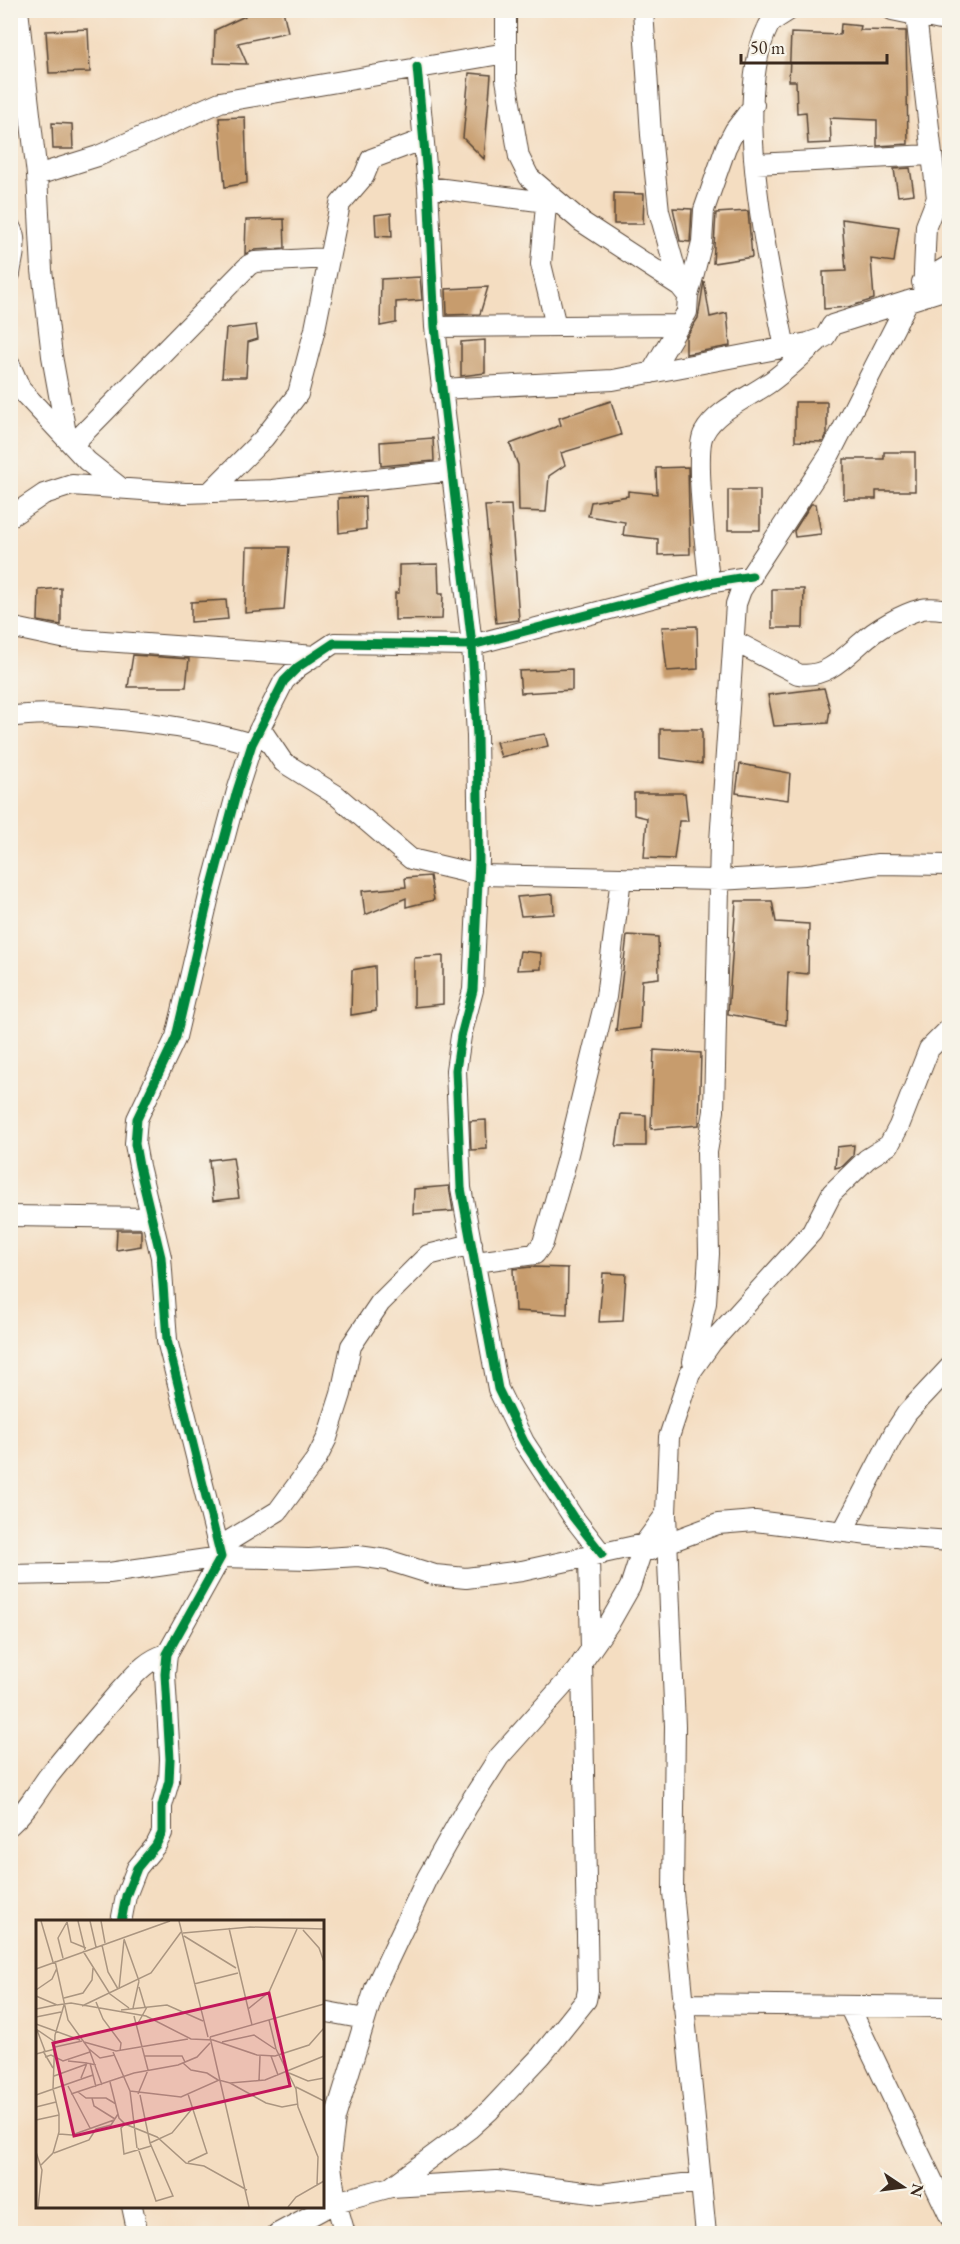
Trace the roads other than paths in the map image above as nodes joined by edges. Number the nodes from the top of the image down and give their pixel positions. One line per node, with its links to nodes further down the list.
1 (18, 10): 13 (street)
2 (506, 10): 7 (street)
3 (643, 10): 21 (street)
4 (789, 10): 9 (street)
5 (902, 12): 6 (street); 11 (street)
6 (950, 22)
7 (506, 52): 8 (street); 15 (street)
8 (417, 67): 10 (street); 13 (street)
9 (754, 105): 12 (street); 21 (street)
10 (422, 140): 14 (street); 17 (street)
11 (930, 155): 12 (street); 22 (street)
12 (756, 164): 27 (street)
13 (37, 175): 31 (street)
14 (428, 188): 15 (street); 25 (street)
15 (547, 197): 21 (street); 24 (street)
16 (10, 227): 19 (street)
17 (329, 258): 31 (street); 34 (street)
18 (950, 265): 22 (street)
19 (10, 274)
20 (950, 288): 22 (street)
21 (684, 291): 23 (street)
22 (917, 293): 26 (street); 36 (street)
23 (680, 325): 24 (street); 29 (street)
24 (556, 326): 25 (street)
25 (435, 327): 30 (street)
26 (818, 341): 27 (street); 37 (street)
27 (785, 348): 29 (street)
28 (10, 365): 31 (street)
29 (651, 373): 30 (street)
30 (441, 389): 32 (street)
31 (70, 442): 33 (street)
32 (451, 471): 34 (street); 41 (street)
33 (122, 489): 34 (street); 35 (street)
34 (210, 492)
35 (10, 517)
36 (752, 576): 37 (street); 40 (street)
37 (709, 583): 41 (street)
38 (950, 610): 40 (street)
39 (10, 627): 42 (street)
40 (734, 641): 48 (street)
41 (472, 645): 42 (street); 46 (street)
42 (316, 656): 44 (street)
43 (10, 717): 44 (street)
44 (256, 736): 46 (street); 51 (street)
45 (948, 866): 48 (street)
46 (478, 875): 47 (street); 52 (street)
47 (621, 878): 48 (street); 52 (street)
48 (719, 880): 54 (street)
49 (950, 1028): 54 (street)
50 (10, 1216): 51 (street)
51 (150, 1218): 60 (street)
52 (474, 1253): 60 (street); 61 (street)
53 (950, 1367): 56 (street)
54 (690, 1373): 55 (street)
55 (666, 1514): 58 (street); 59 (street)
56 (843, 1531): 57 (street); 59 (street)
57 (950, 1540)
58 (644, 1544): 61 (street); 62 (street); 65 (street)
59 (667, 1544): 62 (street)
60 (220, 1552): 61 (street); 63 (street); 64 (street)
61 (596, 1556): 65 (street)
62 (668, 1566): 68 (street)
63 (10, 1575)
64 (167, 1654): 66 (street); 67 (street)
65 (587, 1656): 72 (street); 75 (street)
66 (10, 1825)
67 (122, 1920)
68 (683, 2004): 69 (street); 74 (street)
69 (849, 2006): 70 (street); 78 (street)
70 (950, 2007)
71 (324, 2011): 72 (street)
72 (365, 2019): 73 (street)
73 (329, 2119): 76 (street)
74 (700, 2182): 75 (street); 82 (street)
75 (391, 2187): 76 (street)
76 (336, 2202): 80 (street); 81 (street)
77 (132, 2208): 79 (street)
78 (950, 2217)
79 (138, 2234)
80 (277, 2234)
81 (345, 2234)
82 (706, 2234)

